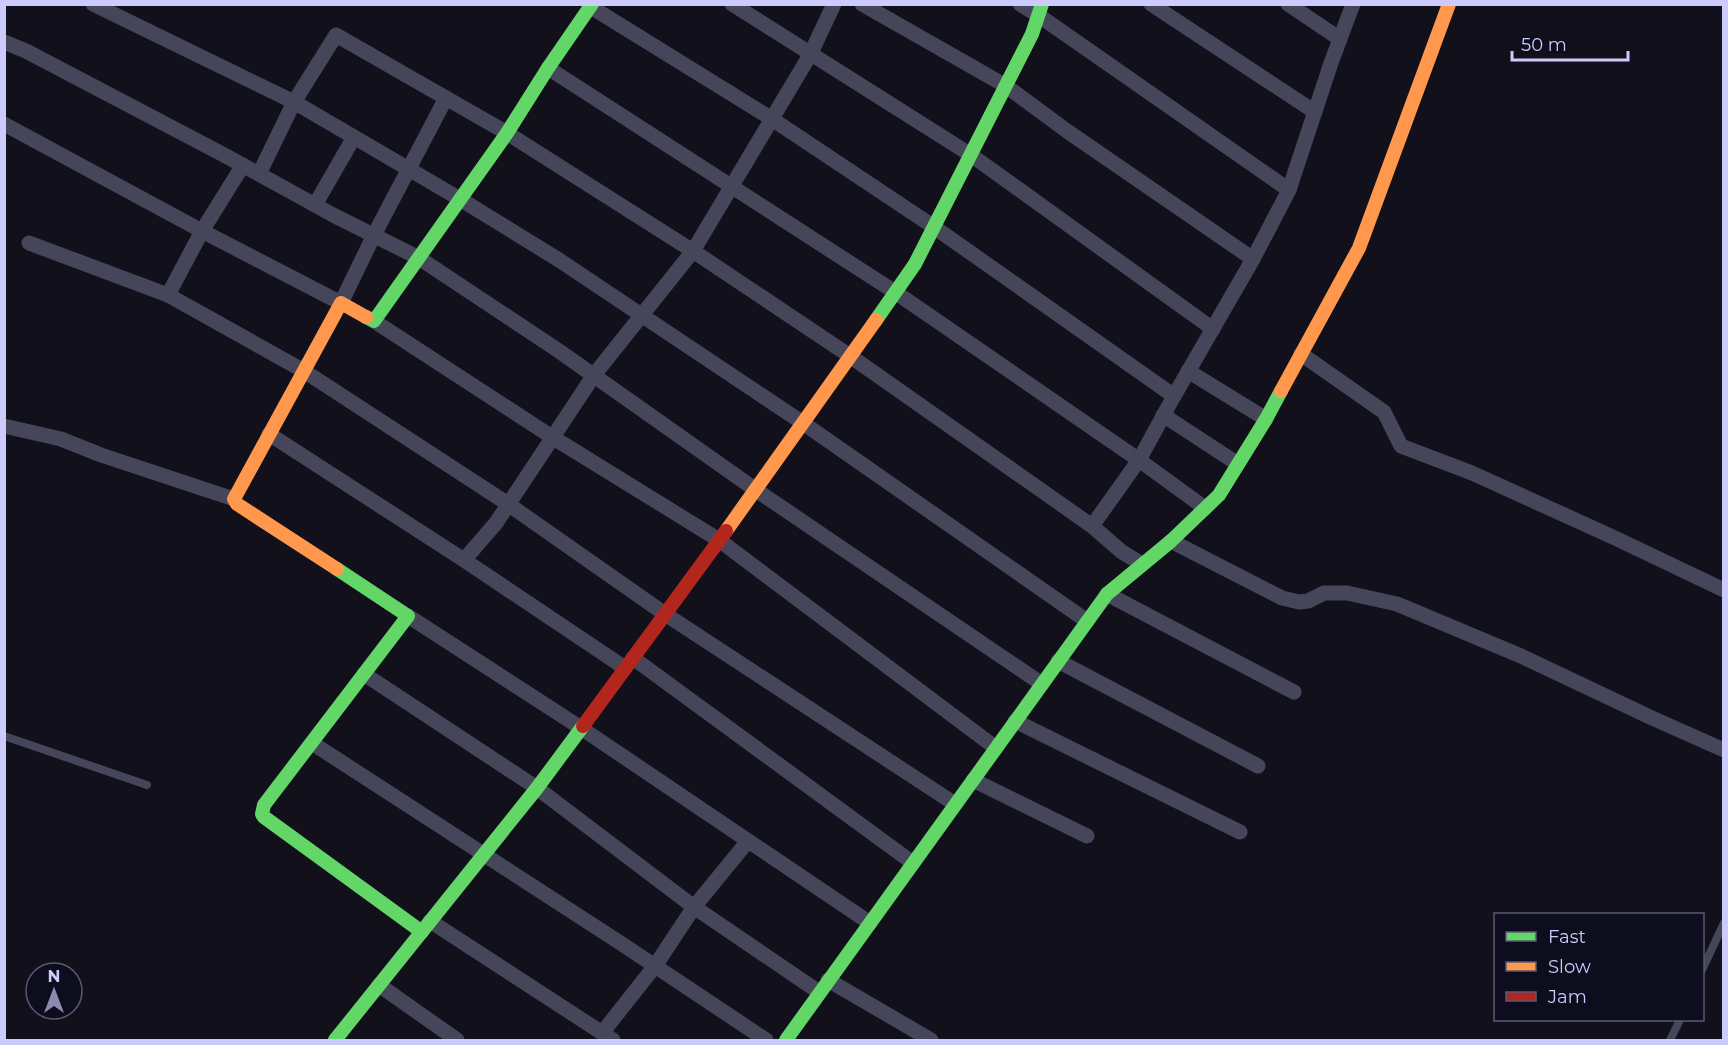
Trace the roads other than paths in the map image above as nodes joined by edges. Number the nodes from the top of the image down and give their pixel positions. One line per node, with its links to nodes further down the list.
1 (93, 4): 18 (street)
2 (732, 4): 14 (street)
3 (834, 4): 14 (street)
4 (862, 4): 16 (street)
5 (1020, 4): 11 (street)
6 (1151, 4): 19 (street)
7 (1288, 4): 12 (street)
8 (1353, 4): 12 (street)
9 (591, 6): 15 (street); 20 (street)
10 (1445, 6): 45 (street)
11 (1040, 10): 16 (street); 29 (street)
12 (1340, 39): 19 (street)
13 (4, 42): 25 (street)
14 (810, 55): 20 (street); 24 (street)
15 (548, 68): 22 (street); 28 (street)
16 (1006, 86): 24 (street); 38 (street)
17 (446, 98): 18 (street); 22 (street); 26 (street)
18 (294, 102): 23 (street); 27 (street)
19 (1315, 112): 29 (street)
20 (772, 119): 28 (street); 32 (street)
21 (4, 124): 33 (street)
22 (507, 133): 30 (street); 36 (street)
23 (354, 138): 26 (street); 31 (street)
24 (971, 155): 32 (street); 44 (street)
25 (243, 165): 27 (street); 33 (street)
26 (408, 169): 30 (street); 34 (street)
27 (259, 174): 31 (street)
28 (731, 187): 36 (street); 39 (street)
29 (1289, 190): 38 (street)
30 (460, 199): 37 (street); 42 (street)
31 (315, 205): 34 (street)
32 (934, 227): 39 (street); 50 (street)
33 (202, 231): 40 (street); 41 (street)
34 (374, 235): 37 (street); 41 (street)
35 (29, 243): 40 (street)
36 (693, 251): 42 (street); 46 (street)
37 (419, 258): 43 (street); 49 (street)
38 (1253, 259): 44 (street)
39 (896, 292): 46 (street); 57 (street)
40 (168, 295): 47 (street)
41 (341, 303): 43 (street); 47 (street)
42 (642, 316): 49 (street); 53 (street)
43 (374, 321): 56 (street)
44 (1213, 329): 48 (street)
45 (1302, 354): 52 (street); 68 (street)
46 (850, 356): 53 (street); 63 (street)
47 (304, 371): 55 (street); 61 (street)
48 (1188, 371): 50 (street); 52 (street)
49 (594, 375): 56 (street); 59 (street)
50 (1174, 396): 51 (street)
51 (1163, 415): 57 (street); 58 (street)
52 (1266, 419): 58 (street)
53 (803, 423): 59 (street); 72 (street)
54 (4, 426): 60 (street)
55 (269, 434): 60 (street); 66 (street)
56 (552, 437): 61 (street); 64 (street)
57 (1139, 460): 62 (street); 63 (street)
58 (1238, 464): 62 (street)
59 (756, 490): 64 (street); 76 (street)
60 (234, 499): 71 (street)
61 (508, 504): 66 (street); 70 (street)
62 (1205, 508): 65 (street)
63 (1092, 526): 67 (street)
64 (719, 540): 70 (street); 82 (street)
65 (1171, 541): 67 (street); 83 (street)
66 (464, 560): 74 (street)
67 (1142, 564): 69 (street)
68 (1724, 590)
69 (1107, 594): 72 (street); 77 (street)
70 (665, 614): 74 (street); 88 (street)
71 (408, 616): 75 (street); 79 (street)
72 (1088, 621): 73 (street)
73 (1058, 661): 76 (street); 84 (street)
74 (629, 663): 79 (street); 93 (street)
75 (364, 674): 81 (street); 87 (street)
76 (1042, 684): 78 (street)
77 (1294, 692)
78 (1015, 721): 82 (street); 89 (street)
79 (581, 728): 87 (street); 91 (street)
80 (4, 736): 86 (lane)
81 (312, 743): 92 (street); 97 (street)
82 (996, 748): 85 (street)
83 (1724, 750)
84 (1258, 766)
85 (973, 780): 88 (street); 90 (street)
86 (147, 785)
87 (537, 788): 92 (street); 94 (street)
88 (955, 804): 93 (street)
89 (1240, 832)
90 (1087, 836)
91 (748, 841): 94 (street); 95 (street)
92 (484, 855): 97 (street); 98 (street)
93 (913, 863): 95 (street)
94 (694, 907): 98 (street); 101 (street)
95 (870, 923): 101 (street)
96 (1724, 923): 99 (lane)
97 (426, 927): 100 (street); 103 (street)
98 (655, 966): 103 (street); 107 (street)
99 (1704, 966)
100 (380, 985): 105 (street); 106 (street)
101 (824, 986): 104 (street); 108 (street)
102 (1680, 1021): 109 (lane)
103 (607, 1037)
104 (791, 1039)
105 (335, 1041)
106 (457, 1041)
107 (766, 1041)
108 (931, 1041)
109 (1670, 1041)

